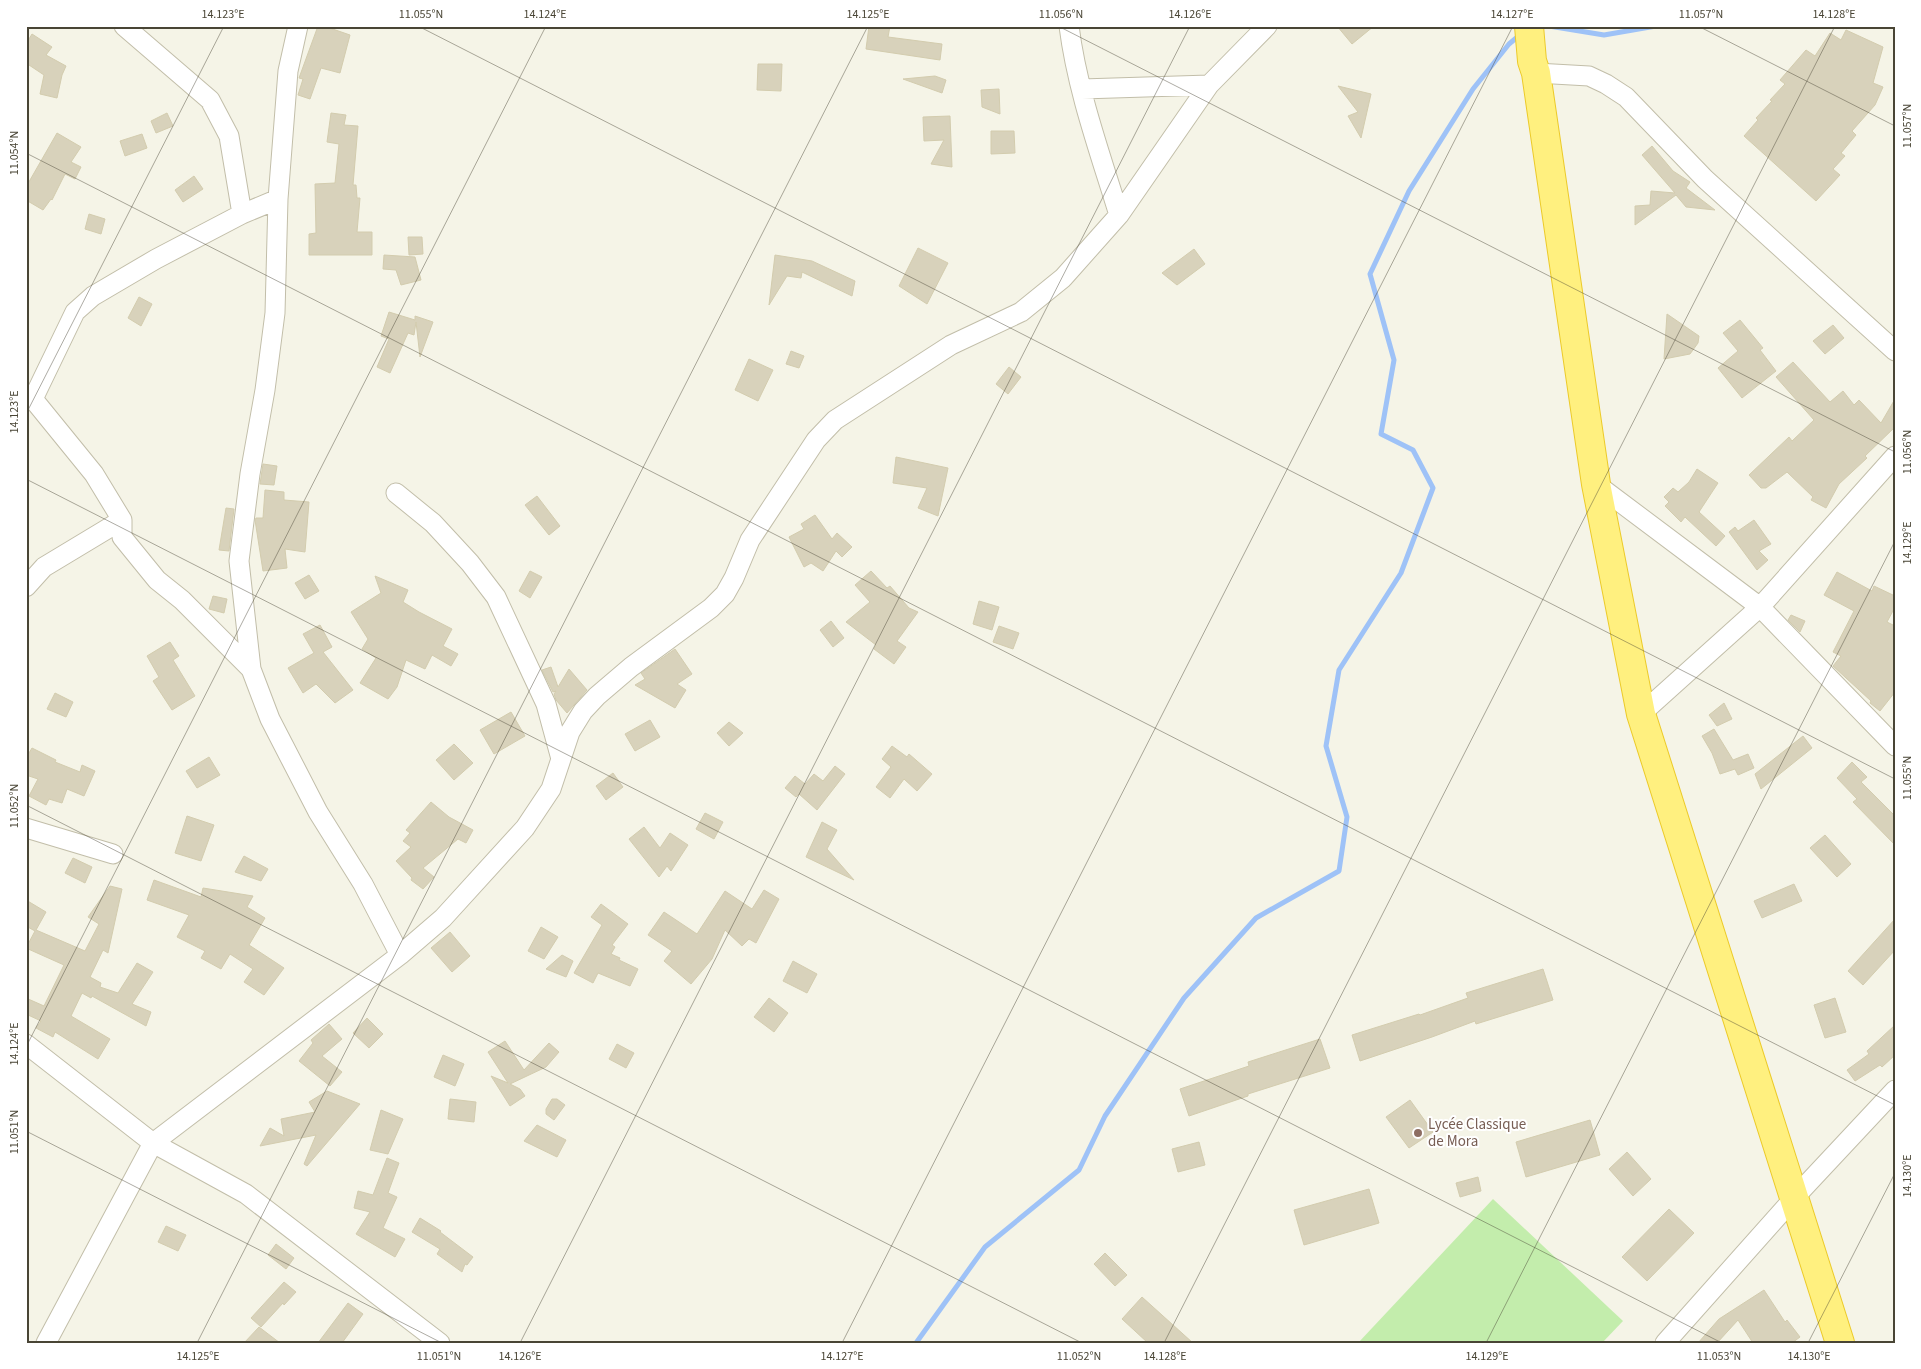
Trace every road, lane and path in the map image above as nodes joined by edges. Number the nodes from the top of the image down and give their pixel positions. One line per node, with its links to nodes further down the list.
1 (124, 26): 10 (street)
2 (298, 26): 9 (street)
3 (1069, 26): 8 (street)
4 (1267, 26): 7 (street)
5 (1529, 26): 6 (highway)
6 (1534, 67): 12 (street); 15 (highway)
7 (1210, 85): 8 (street); 11 (street)
8 (1082, 90): 11 (street)
9 (278, 199): 10 (street); 20 (street)
10 (242, 214): 13 (street)
11 (1118, 216): 23 (street)
12 (1895, 351)
13 (30, 396): 17 (street)
14 (1895, 456): 19 (street)
15 (1596, 484): 19 (street); 21 (highway)
16 (396, 493): 23 (street)
17 (122, 520): 18 (street); 20 (street)
18 (26, 587)
19 (1760, 607): 21 (street); 22 (street)
20 (251, 669): 26 (street)
21 (1641, 714): 30 (highway)
22 (1895, 746)
23 (560, 759): 26 (street)
24 (26, 828): 25 (street)
25 (113, 854)
26 (400, 955): 29 (street)
27 (26, 1044): 29 (street)
28 (1895, 1090): 30 (street)
29 (153, 1142): 31 (street); 32 (street)
30 (1794, 1198): 33 (street); 34 (highway)
31 (46, 1343)
32 (440, 1343)
33 (1665, 1343)
34 (1840, 1343)

